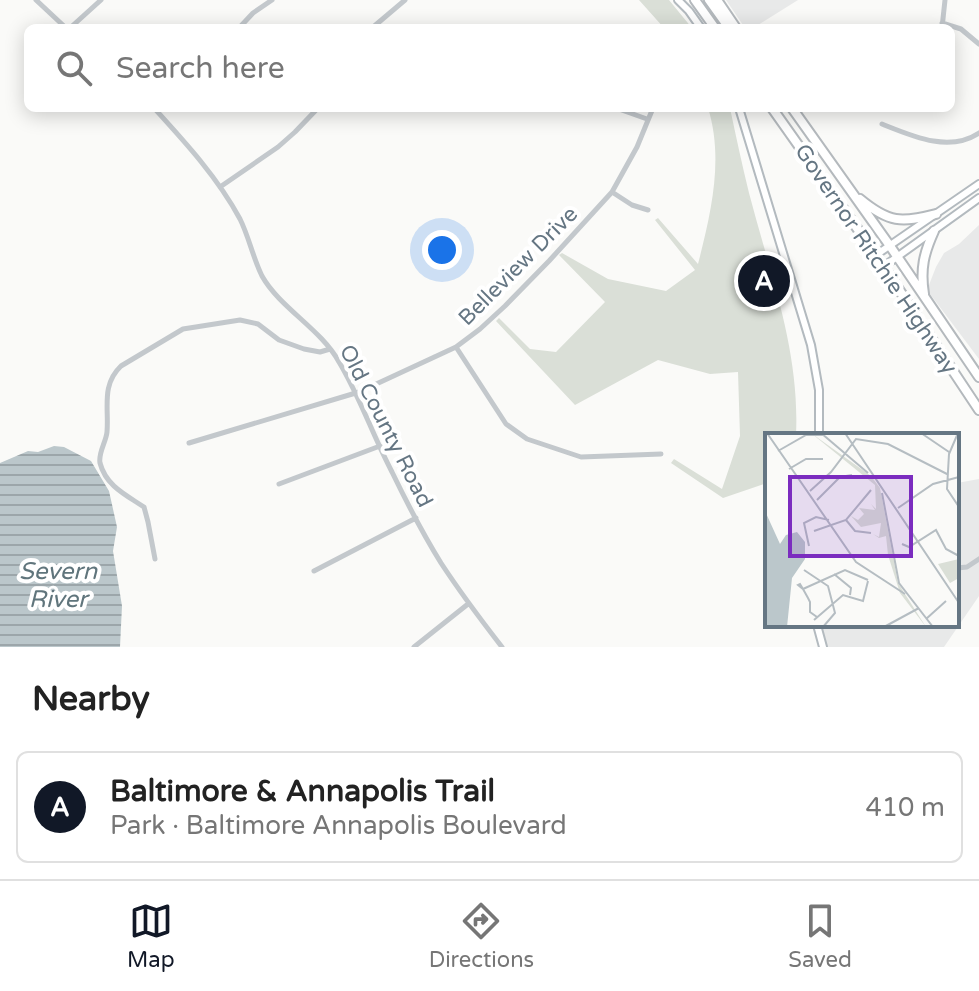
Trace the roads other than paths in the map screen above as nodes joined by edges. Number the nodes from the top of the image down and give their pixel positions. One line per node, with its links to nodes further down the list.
1 (36, 0): 10 (street)
2 (101, 0): 11 (street)
3 (272, 0): 12 (street)
4 (405, 0): 13 (street)
5 (678, 0): 14 (street)
6 (695, 0): 15 (highway)
7 (709, 0): 16 (highway)
8 (717, 0): 17 (highway)
9 (945, 0): 18 (street)
10 (63, 24)
11 (73, 24)
12 (243, 24)
13 (377, 24)
14 (698, 24)
15 (712, 24)
16 (726, 24)
17 (733, 24)
18 (942, 24)
19 (955, 28): 20 (street)
20 (979, 44)
21 (159, 112): 32 (street, Old County Road)
22 (314, 112): 32 (street)
23 (627, 112): 28 (street)
24 (651, 112): 28 (street, Belleview Drive)
25 (740, 112): 49 (street)
26 (775, 112): 40 (highway, Governor Ritchie Highway)
27 (795, 112): 33 (highway, Governor Ritchie Highway)
28 (647, 119): 34 (street, Belleview Drive)
29 (882, 124): 30 (street)
30 (979, 133)
31 (979, 184): 37 (street)
32 (220, 187): 45 (street, Old County Road)
33 (850, 189): 37 (highway); 39 (highway, Governor Ritchie Highway)
34 (612, 192): 36 (street); 44 (street, Belleview Drive)
35 (979, 198): 38 (street)
36 (648, 210)
37 (936, 214): 39 (street)
38 (934, 231): 41 (street); 43 (highway)
39 (890, 246): 40 (street); 41 (highway, Governor Ritchie Highway)
40 (876, 255): 42 (highway, Governor Ritchie Highway)
41 (897, 257): 42 (street); 43 (highway, Governor Ritchie Highway)
42 (883, 267): 48 (highway, Governor Ritchie Highway)
43 (925, 298): 46 (highway, Governor Ritchie Highway)
44 (456, 347): 47 (street, Belleview Drive); 52 (street)
45 (330, 349): 47 (street, Old County Road); 55 (street)
46 (979, 377)
47 (355, 392): 50 (street, Belleview Drive); 51 (street, Old County Road)
48 (979, 410)
49 (819, 433)
50 (189, 443)
51 (380, 446): 53 (street); 54 (street, Old County Road)
52 (661, 454)
53 (279, 484)
54 (416, 518): 58 (street); 59 (street, Old County Road)
55 (155, 559)
56 (979, 559): 57 (street)
57 (959, 568)
58 (314, 571)
59 (468, 604): 61 (street); 62 (street, Old County Road)
60 (818, 627): 63 (street)
61 (414, 647)
62 (502, 647)
63 (823, 647)

